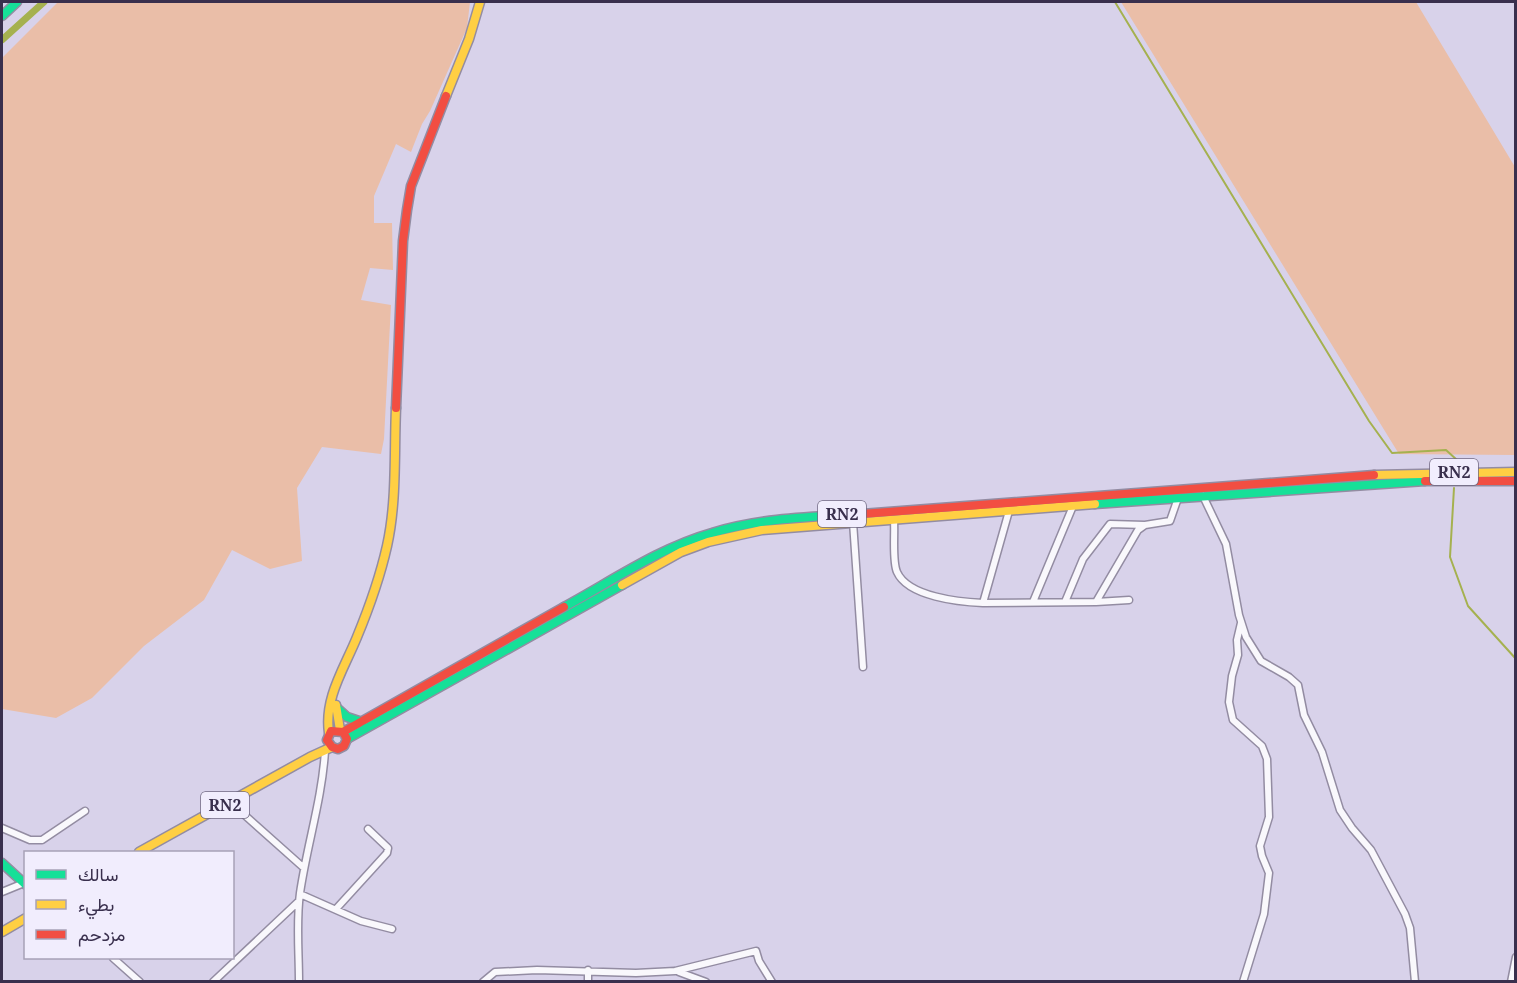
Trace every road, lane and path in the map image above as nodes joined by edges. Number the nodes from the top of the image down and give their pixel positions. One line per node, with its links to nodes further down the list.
1 (17, 2): 3 (main road)
2 (480, 2): 20 (main road)
3 (2, 16)
4 (1515, 472): 22 (main road, RN2)
5 (1515, 481): 6 (main road, RN2)
6 (1203, 496): 7 (main road, RN2); 18 (street)
7 (1178, 498): 8 (main road, RN2); 12 (street)
8 (1073, 506): 9 (main road, RN2); 14 (street)
9 (1009, 511): 10 (main road, RN2); 17 (street)
10 (894, 520): 11 (main road, RN2); 17 (street)
11 (853, 522): 19 (street); 23 (main road, RN2)
12 (1145, 525): 15 (street); 16 (street)
13 (1129, 600): 16 (street)
14 (1034, 602): 15 (street); 17 (street)
15 (1065, 602): 16 (street)
16 (1096, 602)
17 (983, 603)
18 (1241, 622): 51 (street); 52 (street)
19 (863, 667)
20 (333, 693): 21 (main road); 24 (main road)
21 (336, 707): 22 (main road); 23 (main road)
22 (362, 722): 23 (main road, RN2)
23 (343, 734): 24 (main road, RN2); 24 (main road, RN2)
24 (328, 743): 25 (main road, RN2); 31 (street)
25 (230, 802): 29 (main road, RN2); 31 (street)
26 (85, 811): 27 (street)
27 (2, 828)
28 (368, 829): 36 (street)
29 (142, 851)
30 (3, 868): 32 (main road)
31 (304, 868): 35 (street)
32 (24, 883)
33 (24, 884): 34 (street)
34 (2, 892)
35 (300, 897): 36 (street); 45 (street); 46 (street)
36 (336, 909): 38 (street)
37 (24, 919): 39 (main road)
38 (392, 929)
39 (2, 932)
40 (1515, 957): 53 (street)
41 (115, 959): 44 (street)
42 (588, 970): 43 (street); 47 (street); 48 (street)
43 (675, 971): 49 (street); 50 (street)
44 (140, 981)
45 (213, 981)
46 (299, 981)
47 (483, 981)
48 (588, 981)
49 (706, 981)
50 (772, 981)
51 (1243, 981)
52 (1415, 981)
53 (1511, 981)

